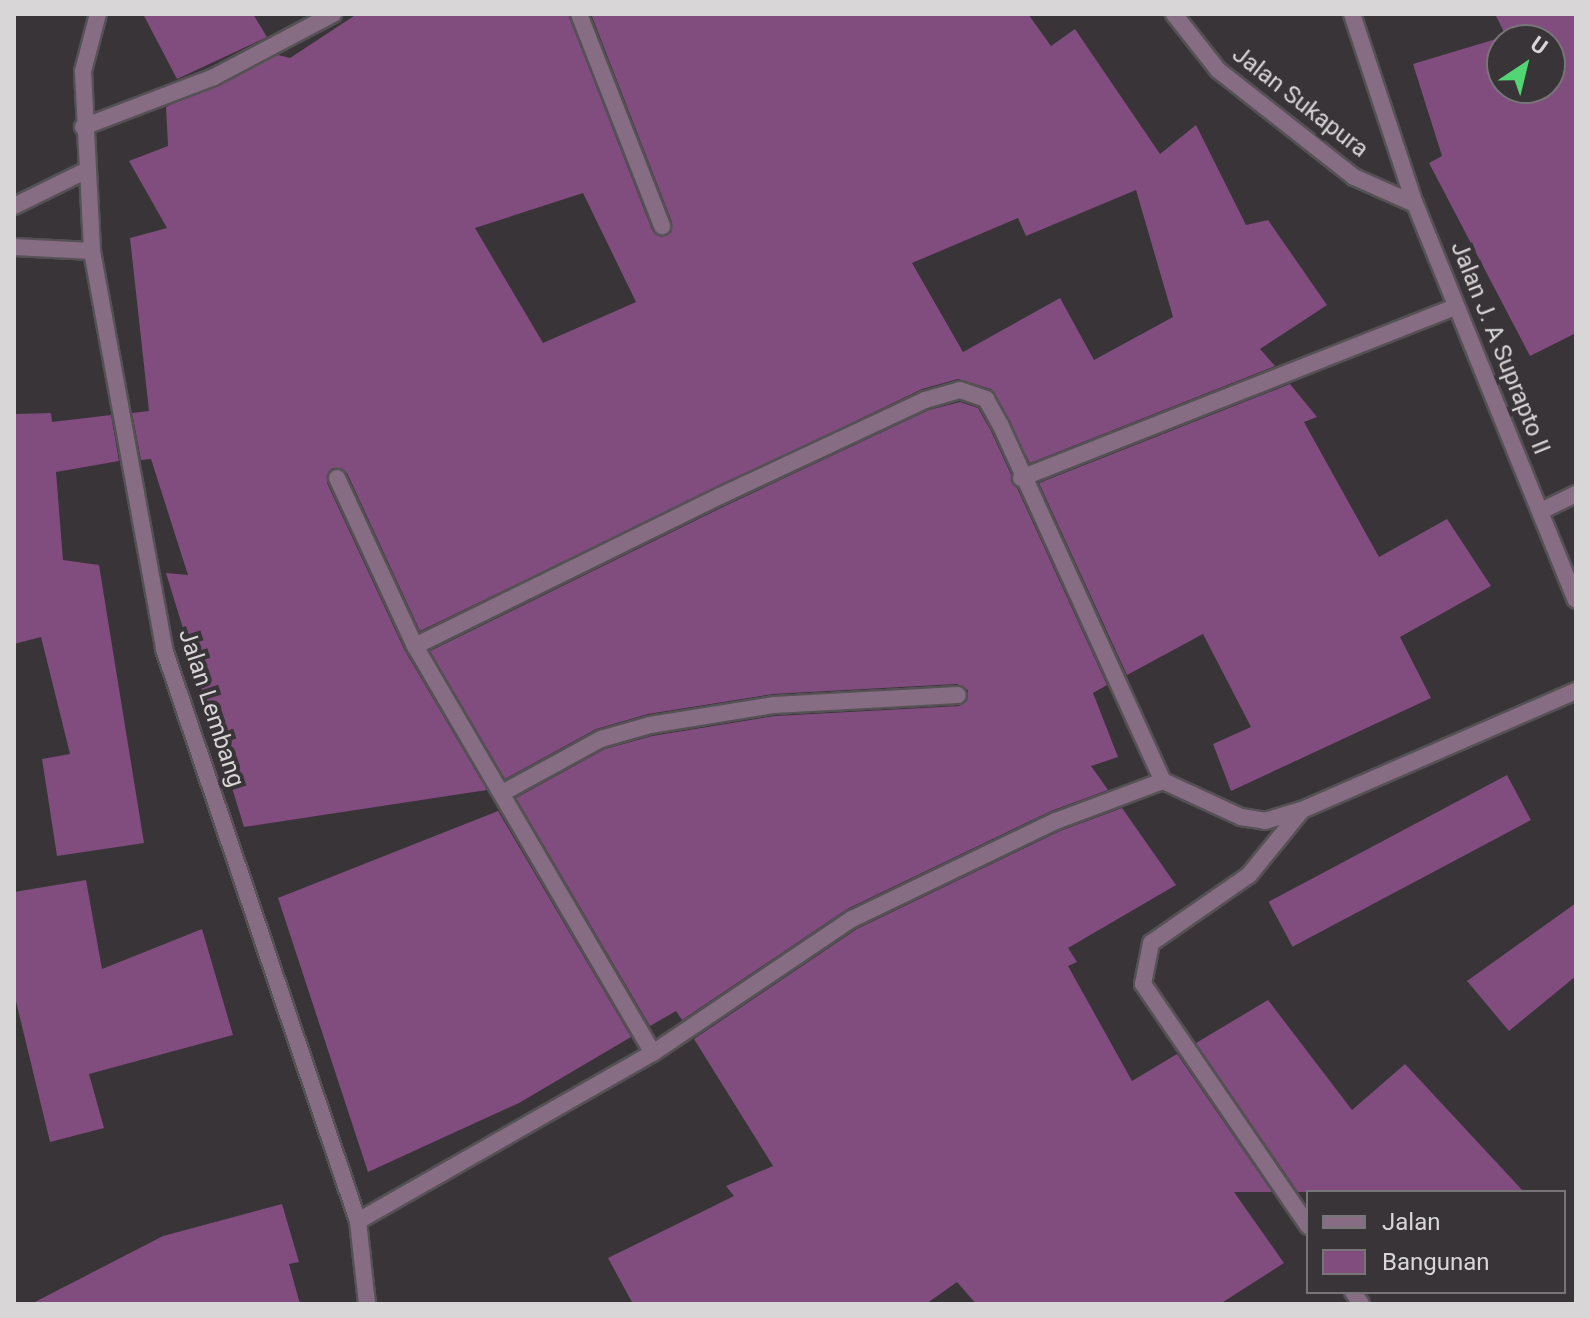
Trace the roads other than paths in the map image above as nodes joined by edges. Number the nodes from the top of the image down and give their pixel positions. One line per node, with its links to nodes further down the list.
1 (98, 14): 6 (street, Jalan Lembang)
2 (333, 14): 6 (street)
3 (579, 14): 10 (street)
4 (1174, 14): 8 (street, Jalan Sukapura)
5 (1352, 14): 8 (street, Jalan J. A Suprapto II)
6 (83, 127): 7 (street, Jalan Lembang)
7 (85, 171): 9 (street); 12 (street, Jalan Lembang)
8 (1415, 204): 13 (street, Jalan J. A Suprapto II)
9 (14, 206)
10 (662, 226)
11 (14, 247): 12 (street)
12 (92, 251): 26 (street, Jalan Lembang)
13 (1456, 307): 15 (street); 17 (street, Jalan J. A Suprapto II)
14 (337, 478): 19 (street)
15 (1021, 478): 19 (street); 22 (street)
16 (1576, 494): 17 (street)
17 (1541, 511): 18 (street, Jalan J. A Suprapto II)
18 (1576, 600)
19 (415, 646): 23 (street)
20 (1576, 691): 24 (street)
21 (958, 695): 23 (street)
22 (1163, 781): 24 (street); 25 (street)
23 (504, 792): 25 (street)
24 (1302, 810): 27 (street)
25 (653, 1053): 26 (street)
26 (358, 1221): 28 (street, Jalan Lembang)
27 (1306, 1223)
28 (367, 1304)

